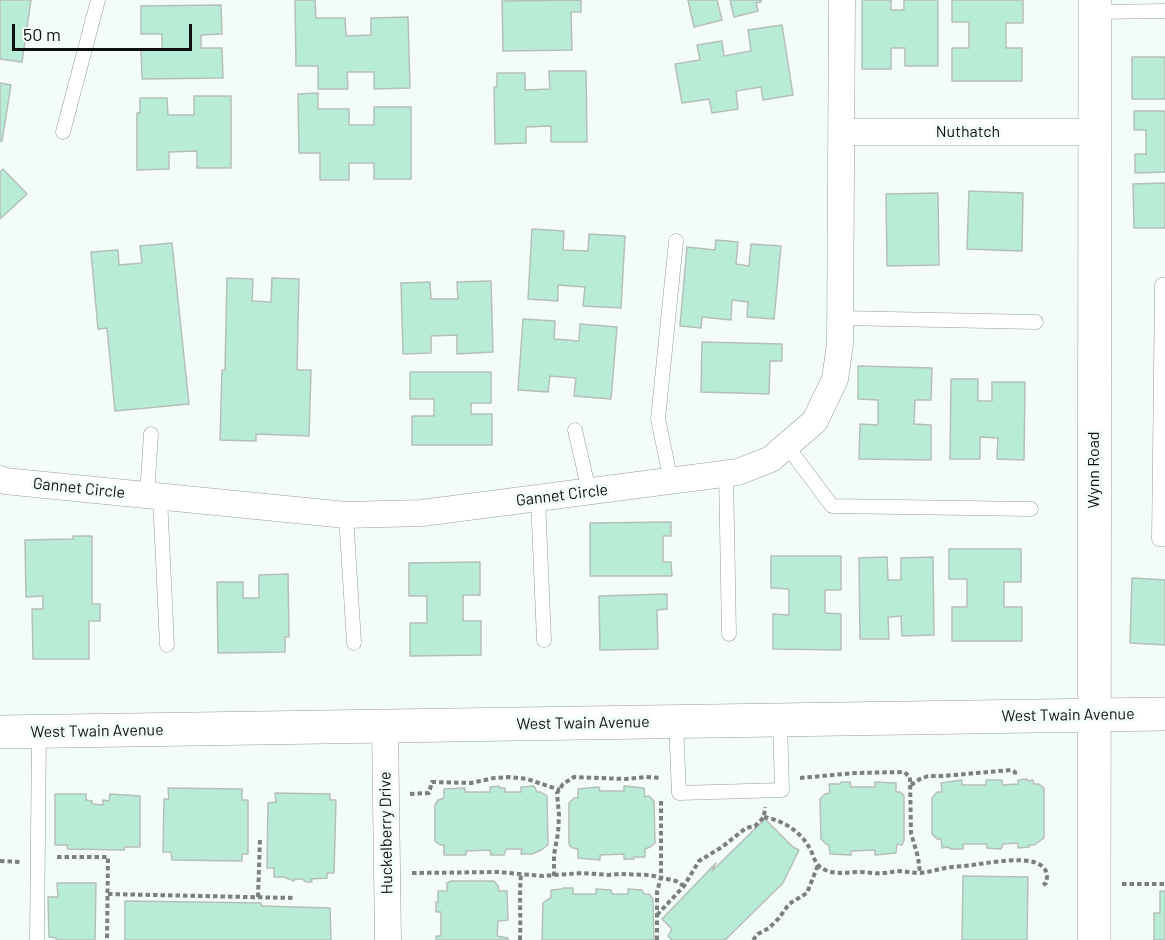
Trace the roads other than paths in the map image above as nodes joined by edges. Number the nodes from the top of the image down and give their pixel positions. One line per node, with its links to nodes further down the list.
1 (98, 0): 5 (lane)
2 (842, 0): 6 (street, Gannet Circle)
3 (1095, 6): 4 (lane); 7 (main road, Wynn Road)
4 (1165, 11)
5 (63, 132)
6 (842, 132): 7 (street, Nuthatch); 10 (street, Gannet Circle)
7 (1095, 132): 28 (main road, Wynn Road)
8 (676, 241): 17 (lane)
9 (1165, 285): 23 (lane)
10 (841, 318): 11 (lane); 14 (street, Gannet Circle)
11 (1036, 322)
12 (575, 430): 18 (lane)
13 (151, 434): 19 (lane)
14 (787, 446): 15 (street, Gannet Circle); 21 (lane)
15 (726, 473): 17 (street, Gannet Circle); 24 (lane)
16 (0, 478): 19 (street, Gannet Circle)
17 (671, 481): 18 (street, Gannet Circle)
18 (589, 491): 20 (street, Gannet Circle)
19 (153, 496): 22 (street, Gannet Circle); 27 (lane)
20 (538, 498): 22 (street, Gannet Circle); 25 (lane)
21 (1031, 509)
22 (346, 515): 26 (lane)
23 (1165, 539)
24 (729, 634)
25 (544, 640)
26 (354, 643)
27 (167, 645)
28 (1094, 714): 29 (main road, West Twain Avenue); 30 (main road, West Twain Avenue); 37 (main road, Wynn Road)
29 (1165, 714)
30 (780, 720): 31 (main road, West Twain Avenue); 31 (lane)
31 (676, 722): 32 (main road, West Twain Avenue)
32 (385, 727): 34 (main road, West Twain Avenue); 36 (street, Huckelberry Drive)
33 (0, 732): 34 (main road, West Twain Avenue)
34 (39, 732): 35 (lane)
35 (37, 940)
36 (387, 940)
37 (1094, 940)

